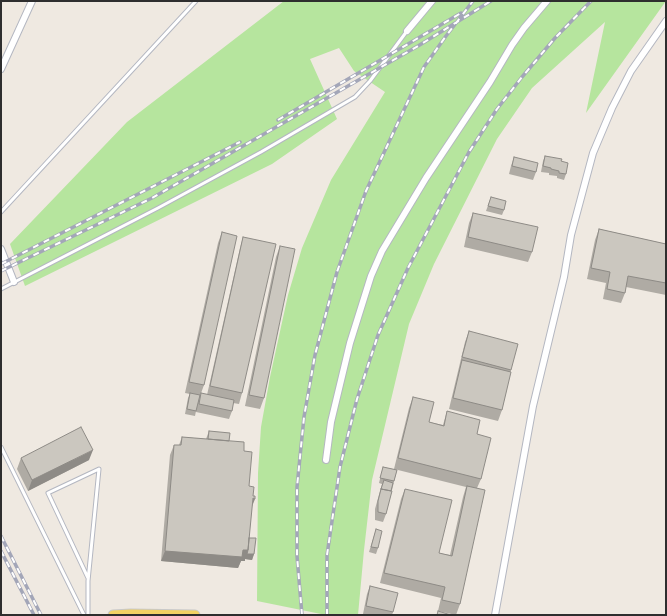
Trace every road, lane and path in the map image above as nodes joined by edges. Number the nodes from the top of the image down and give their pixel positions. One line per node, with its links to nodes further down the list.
1 (32, 1): 7 (street)
2 (196, 1): 8 (lane)
3 (432, 1): 6 (street)
4 (548, 1): 13 (street)
5 (666, 21): 19 (street)
6 (408, 31): 10 (lane)
7 (1, 69)
8 (1, 212)
9 (1, 249): 10 (street)
10 (14, 282): 11 (lane)
11 (1, 289)
12 (1, 447): 15 (lane)
13 (326, 460)
14 (88, 578): 14 (lane); 16 (lane)
15 (84, 615)
16 (88, 615)
17 (113, 615): 18 (main road)
18 (194, 615)
19 (495, 615)

